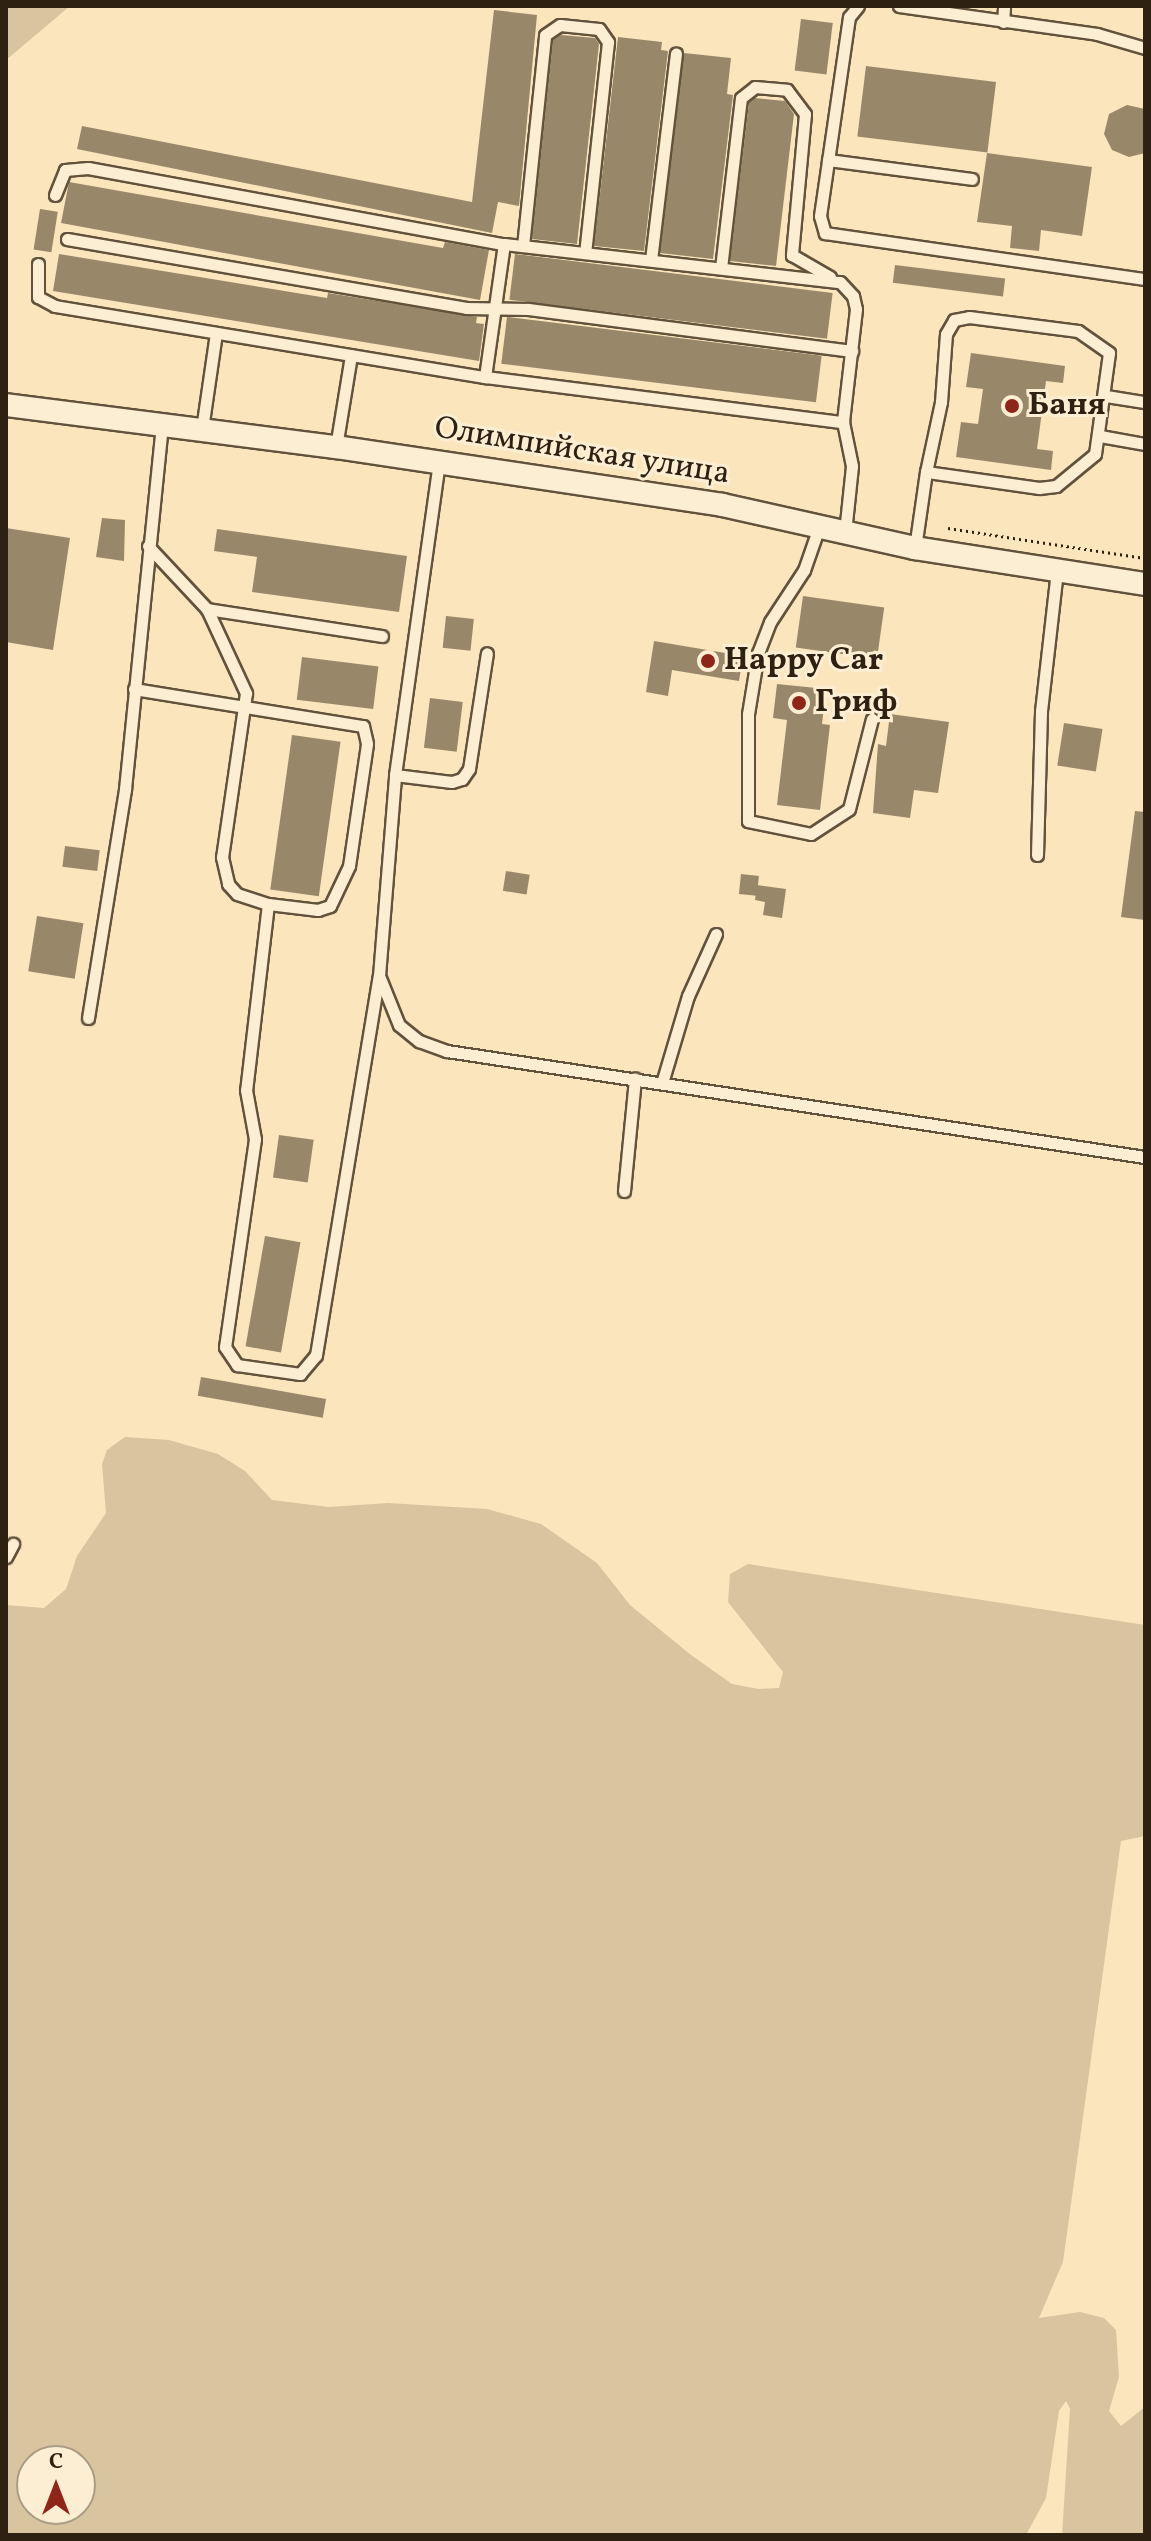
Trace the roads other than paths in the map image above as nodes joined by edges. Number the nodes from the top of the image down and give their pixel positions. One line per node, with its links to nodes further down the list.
1 (858, 6): 7 (lane)
2 (899, 6): 4 (lane)
3 (1004, 6): 4 (lane)
4 (1003, 22): 5 (lane)
5 (1145, 48)
6 (676, 54): 14 (lane)
7 (828, 160): 8 (lane); 17 (lane)
8 (972, 179)
9 (55, 195): 11 (lane)
10 (67, 239): 19 (lane)
11 (504, 244): 12 (lane); 19 (lane)
12 (523, 246): 13 (lane); 13 (lane)
13 (585, 253): 14 (lane)
14 (651, 260): 16 (lane)
15 (38, 264): 20 (lane)
16 (721, 268): 18 (lane); 18 (lane)
17 (1145, 279)
18 (840, 282): 21 (lane)
19 (495, 309): 21 (lane); 23 (lane)
20 (216, 333): 22 (lane); 29 (lane)
21 (852, 351): 27 (lane)
22 (351, 355): 23 (lane); 32 (lane)
23 (485, 377): 27 (lane)
24 (1106, 396): 25 (lane); 30 (lane); 34 (lane)
25 (1145, 402)
26 (6, 405): 28 (street, Олимпийская улица)
27 (843, 422): 36 (lane)
28 (162, 423): 29 (street, Олимпийская улица); 37 (lane)
29 (202, 429): 32 (street, Олимпийская улица)
30 (1100, 436): 31 (lane); 34 (lane)
31 (1145, 444)
32 (336, 447): 33 (street, Олимпийская улица)
33 (439, 461): 35 (street, Олимпийская улица); 47 (lane)
34 (926, 472): 38 (lane)
35 (819, 527): 36 (street, Олимпийская улица); 46 (lane)
36 (845, 533): 38 (street, Олимпийская улица)
37 (148, 546): 41 (lane); 44 (lane)
38 (915, 548): 39 (street, Олимпийская улица)
39 (1057, 571): 40 (street, Олимпийская улица); 48 (lane)
40 (1145, 584)
41 (207, 609): 42 (lane); 45 (lane)
42 (382, 636)
43 (487, 653): 47 (lane)
44 (134, 689): 45 (lane); 52 (lane)
45 (246, 706): 49 (lane); 49 (lane)
46 (872, 719)
47 (395, 775): 51 (lane)
48 (1037, 855)
49 (268, 904): 51 (lane)
50 (716, 934): 54 (lane)
51 (379, 976): 53 (lane)
52 (88, 1018)
53 (635, 1079): 54 (lane); 56 (lane)
54 (662, 1083): 55 (lane)
55 (1145, 1157)
56 (624, 1191)
57 (13, 1544): 58 (lane)
58 (6, 1557)

